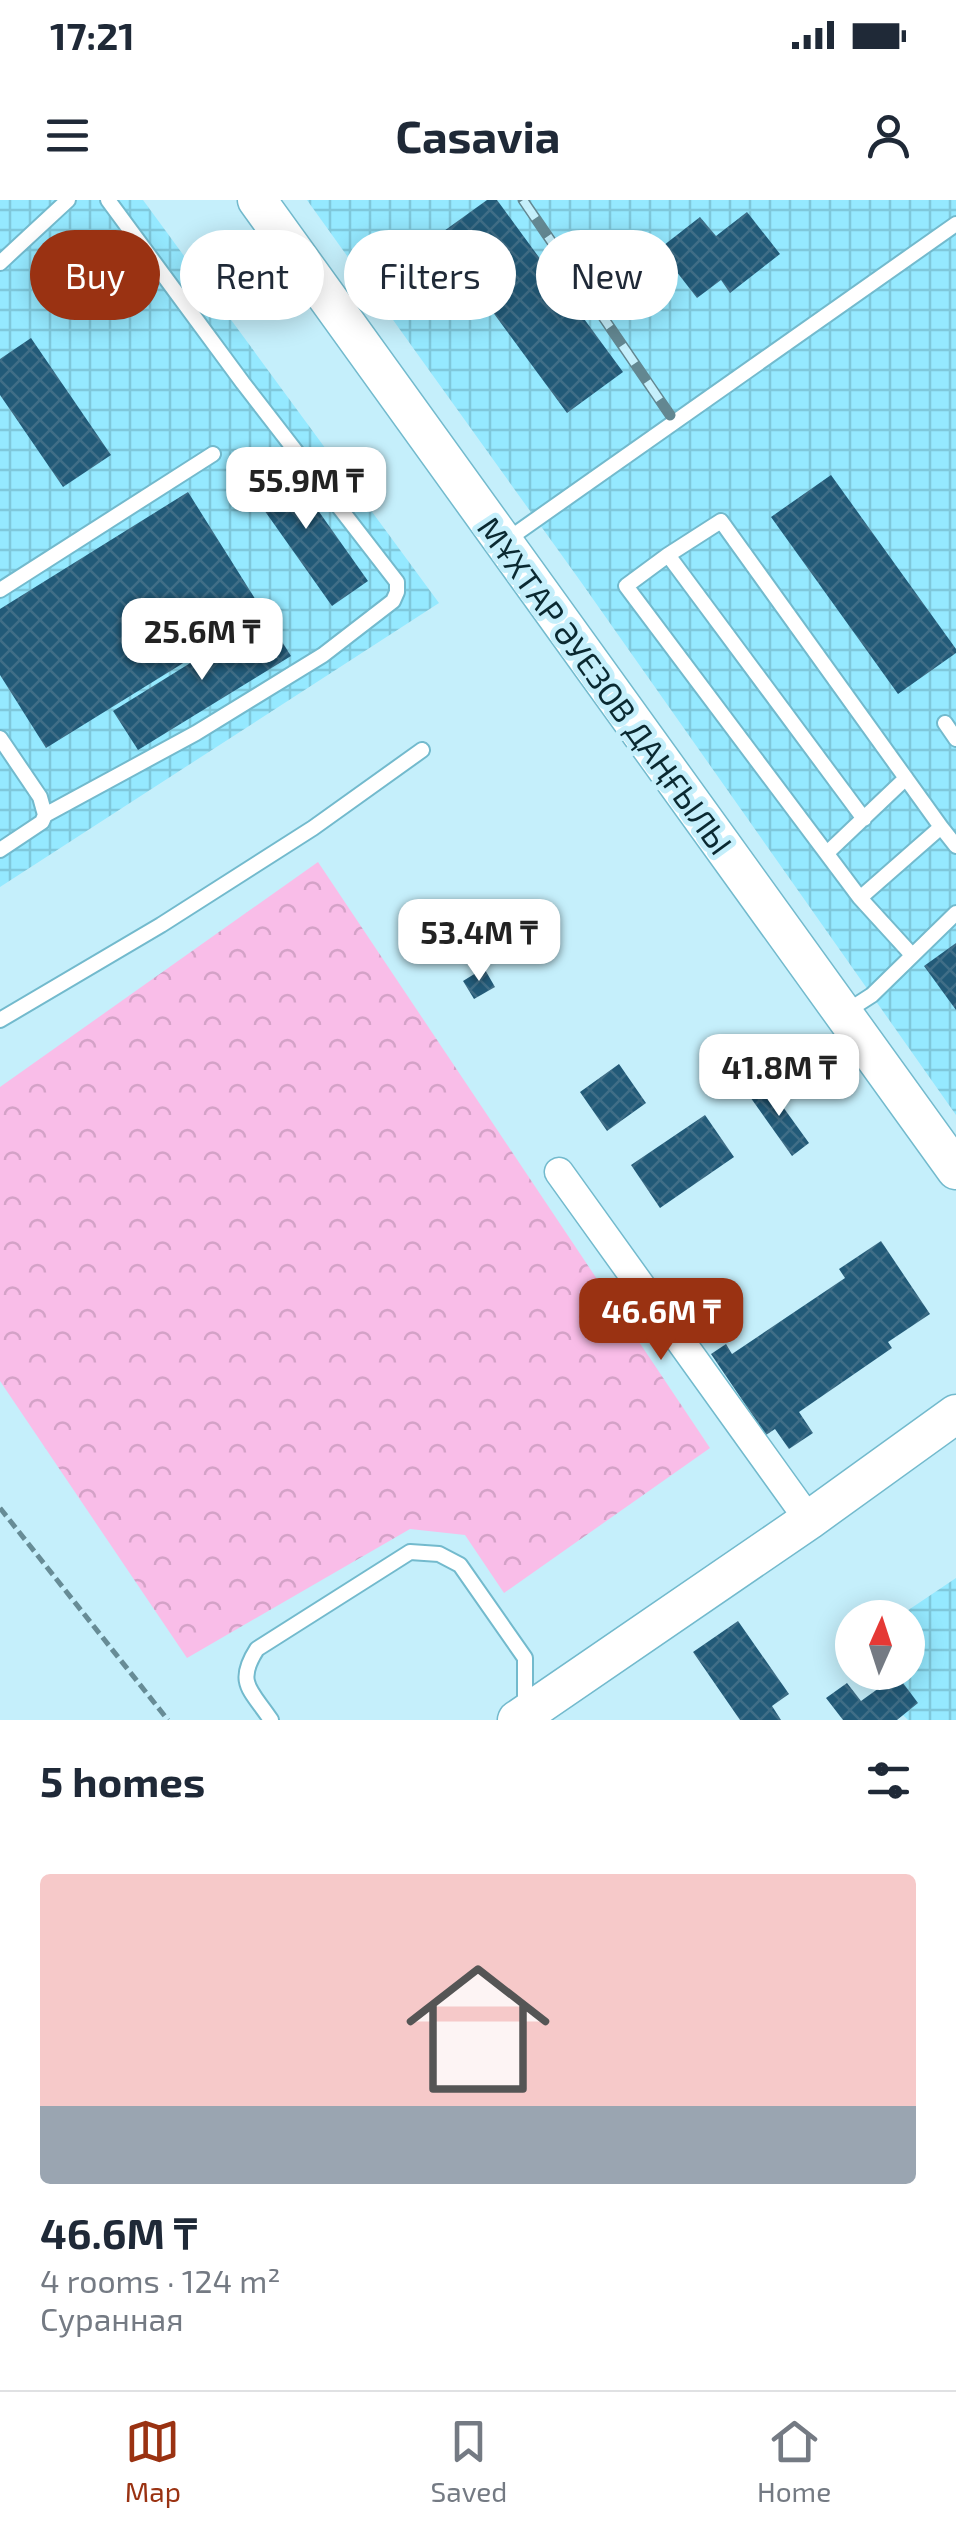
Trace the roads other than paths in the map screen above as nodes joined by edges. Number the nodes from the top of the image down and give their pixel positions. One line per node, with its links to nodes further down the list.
1 (68, 200): 5 (lane)
2 (108, 200): 15 (lane)
3 (257, 200): 7 (main road, МҰХТАР ӘУЕЗОВ ДАҢҒЫЛЫ)
4 (956, 224): 7 (lane)
5 (0, 264)
6 (213, 454): 9 (lane)
7 (504, 542): 24 (main road, МҰХТАР ӘУЕЗОВ ДАҢҒЫЛЫ)
8 (668, 555): 14 (lane); 16 (lane); 20 (lane)
9 (0, 590)
10 (945, 722): 12 (lane)
11 (0, 738): 15 (lane)
12 (956, 739)
13 (422, 750): 25 (lane)
14 (906, 778): 16 (lane); 17 (lane)
15 (45, 815): 19 (lane)
16 (864, 818): 20 (lane)
17 (941, 827): 18 (lane); 21 (lane)
18 (956, 846)
19 (0, 850)
20 (827, 853): 21 (lane)
21 (860, 898): 23 (lane)
22 (956, 913): 23 (lane)
23 (912, 956): 24 (lane)
24 (843, 1013): 26 (main road, МҰХТАР ӘУЕЗОВ ДАҢҒЫЛЫ)
25 (0, 1020)
26 (956, 1170)
27 (560, 1172): 29 (street)
28 (956, 1414): 29 (main road)
29 (809, 1520): 30 (main road)
30 (521, 1717): 31 (lane)
31 (270, 1720)

